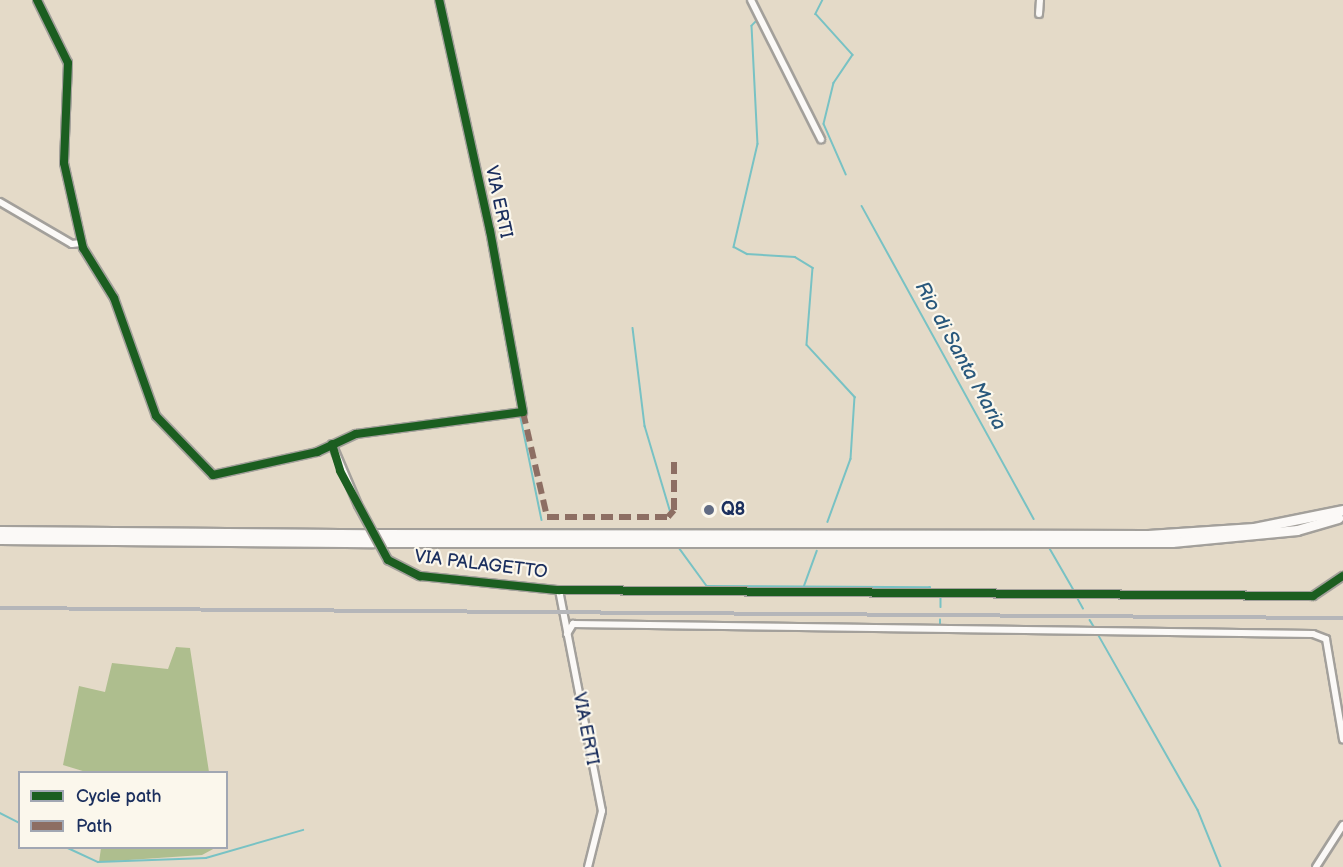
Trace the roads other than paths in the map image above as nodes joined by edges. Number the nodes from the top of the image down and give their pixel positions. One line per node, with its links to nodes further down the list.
1 (36, 0): 8 (street)
2 (439, 0): 9 (street, VIA ERTI)
3 (751, 0): 6 (street)
4 (1040, 0): 5 (street)
5 (1039, 14)
6 (821, 139)
7 (0, 202): 8 (street)
8 (81, 243): 9 (street)
9 (333, 444): 16 (street, VIA PALAGETTO, bridge)
10 (1343, 510): 13 (highway)
11 (1343, 517): 13 (highway)
12 (0, 531): 13 (highway)
13 (376, 538): 14 (highway)
14 (0, 539)
15 (1343, 576): 16 (street, VIA PALAGETTO)
16 (559, 590): 17 (street, VIA ERTI)
17 (567, 634): 18 (street); 20 (street, VIA ERTI)
18 (1343, 740)
19 (1343, 825): 21 (street)
20 (588, 867)
21 (1316, 867)

